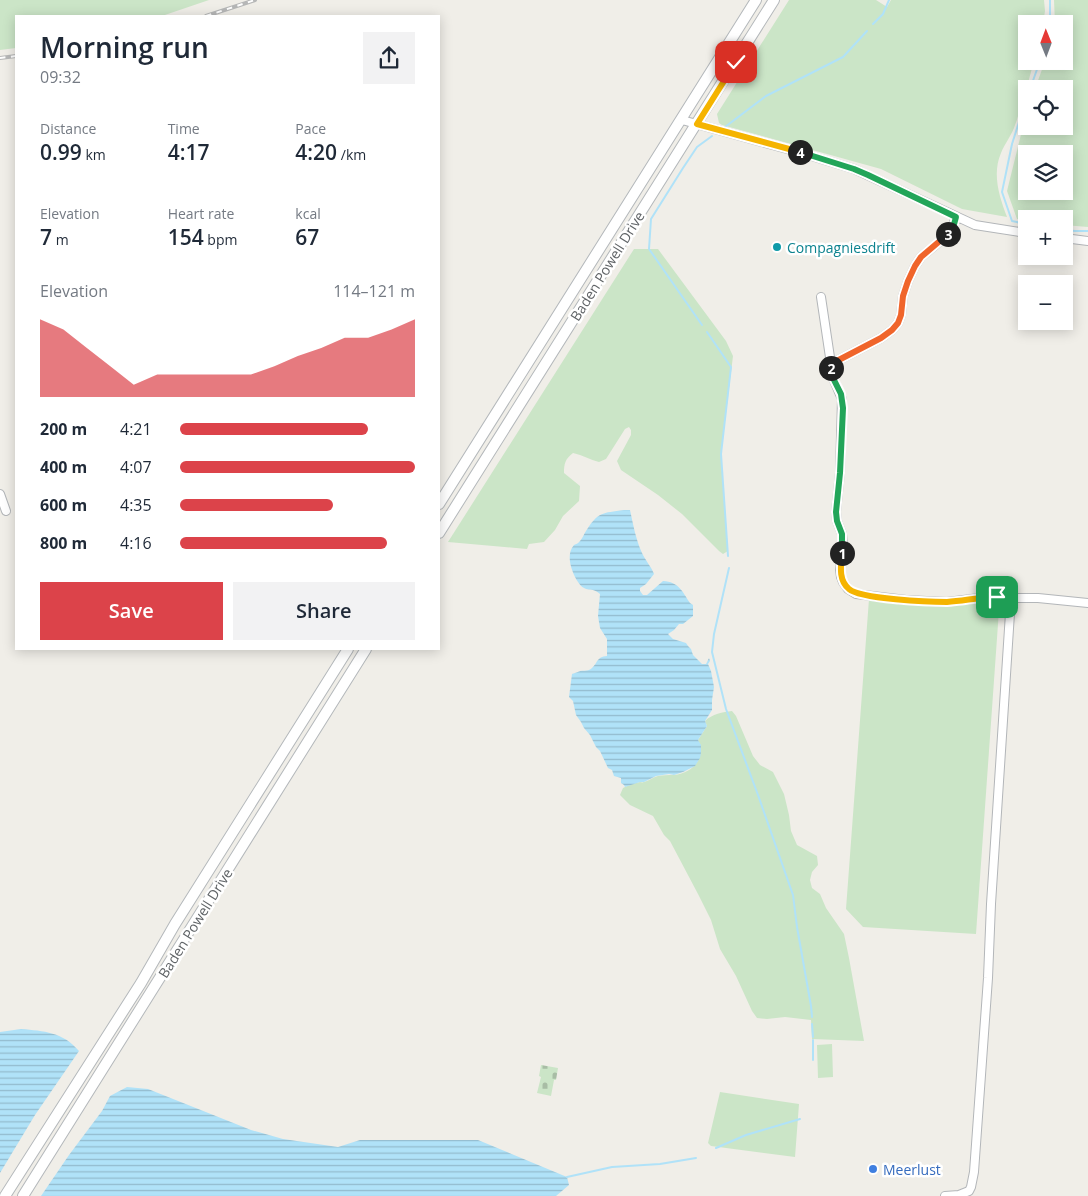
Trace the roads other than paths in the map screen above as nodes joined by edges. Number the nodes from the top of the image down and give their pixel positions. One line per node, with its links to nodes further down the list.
1 (756, 0): 3 (main road, Baden Powell Drive)
2 (774, 0): 4 (main road, Baden Powell Drive)
3 (682, 120): 4 (street); 12 (main road, Baden Powell Drive)
4 (697, 124): 5 (street); 14 (main road, Baden Powell Drive)
5 (956, 217): 6 (street); 10 (street)
6 (1018, 232)
7 (1073, 239): 8 (street)
8 (1088, 241)
9 (821, 297): 10 (street)
10 (831, 364): 15 (street)
11 (0, 494): 13 (street)
12 (440, 502)
13 (6, 511)
14 (440, 531)
15 (1011, 598): 16 (street); 21 (street)
16 (1088, 603)
17 (347, 650): 19 (main road, Baden Powell Drive)
18 (365, 650): 20 (main road, Baden Powell Drive)
19 (5, 1196)
20 (23, 1196)
21 (945, 1196)

